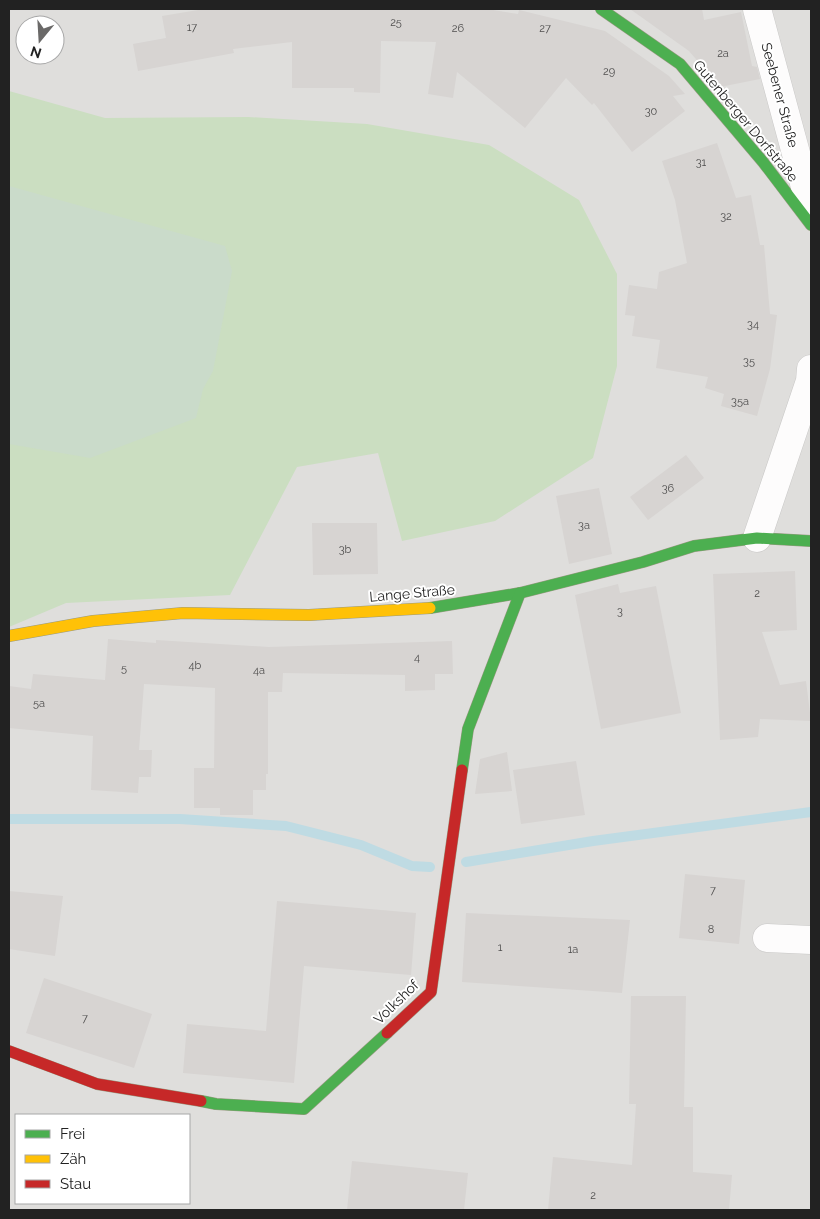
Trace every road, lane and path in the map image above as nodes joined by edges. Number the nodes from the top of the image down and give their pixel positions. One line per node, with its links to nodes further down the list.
1 (601, 9): 4 (street, Gutenberger Dorfstraße)
2 (757, 9): 3 (street, Seebener Straße)
3 (811, 209)
4 (811, 225)
5 (811, 369): 6 (street)
6 (757, 538): 7 (street, Lange Straße); 8 (street, Lange Straße)
7 (811, 541)
8 (520, 593): 9 (street, Lange Straße); 12 (street, Volkshof)
9 (9, 636)
10 (767, 938): 11 (street)
11 (811, 940)
12 (9, 1051)

